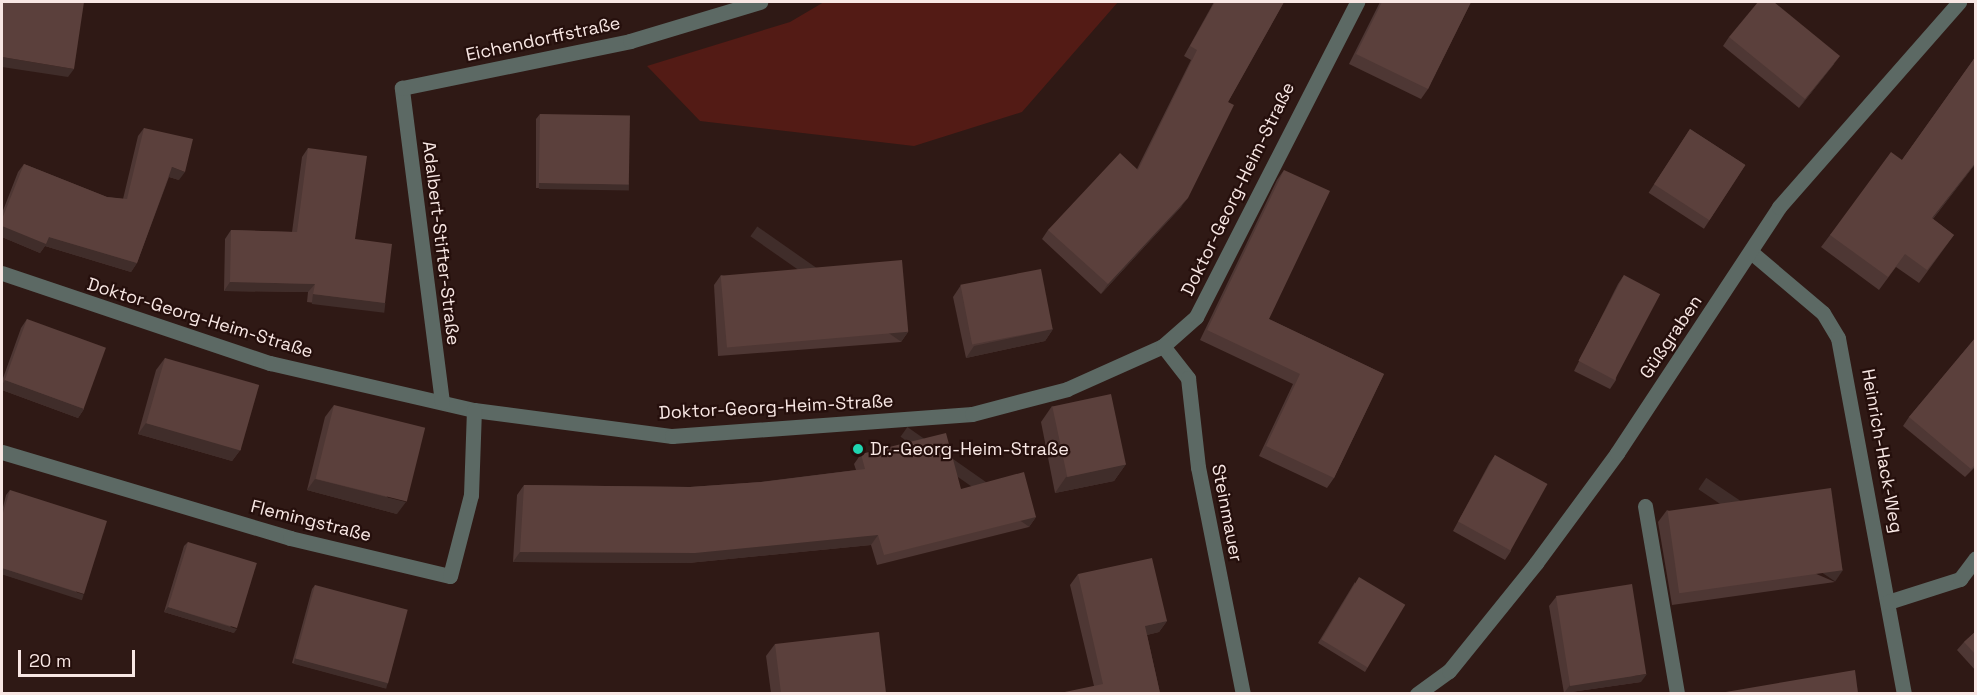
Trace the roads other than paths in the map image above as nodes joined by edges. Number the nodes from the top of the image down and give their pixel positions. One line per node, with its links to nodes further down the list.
1 (760, 2): 4 (street, Eichendorffstraße)
2 (1357, 2): 7 (street, Doktor-Georg-Heim-Straße)
3 (1959, 2): 5 (street, Güßgraben)
4 (402, 88): 8 (street, Adalbert-Stifter-Straße)
5 (1751, 252): 13 (street, Heinrich-Hack-Weg); 15 (street, Güßgraben)
6 (2, 273): 8 (street, Doktor-Georg-Heim-Straße)
7 (1163, 346): 9 (street, Doktor-Georg-Heim-Straße); 14 (street, Steinmauer)
8 (442, 402): 9 (street, Doktor-Georg-Heim-Straße)
9 (474, 410): 10 (street, Flemingstraße)
10 (2, 452)
11 (1645, 506): 16 (street)
12 (1976, 558): 13 (street)
13 (1888, 602): 17 (street, Heinrich-Hack-Weg)
14 (1243, 693)
15 (1417, 693)
16 (1677, 693)
17 (1904, 693)

